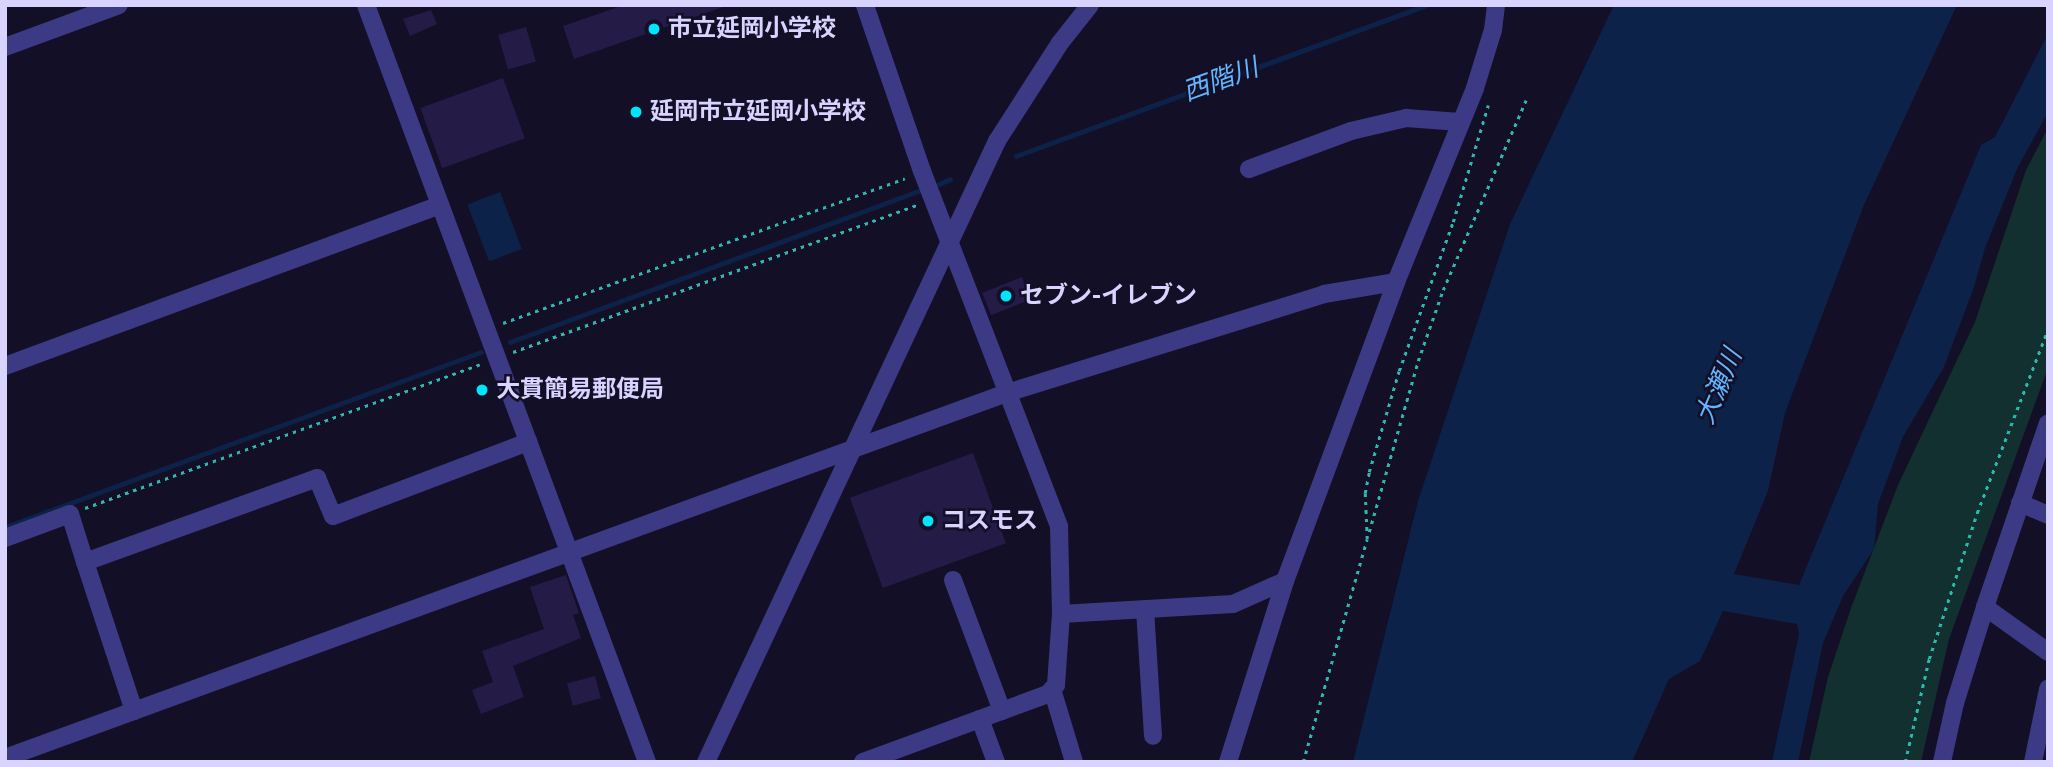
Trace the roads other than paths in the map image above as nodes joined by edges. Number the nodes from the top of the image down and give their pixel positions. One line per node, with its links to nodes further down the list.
1 (119, 5): 6 (street)
2 (366, 5): 9 (street)
3 (865, 5): 10 (street)
4 (1090, 5): 10 (street)
5 (1496, 5): 7 (street)
6 (5, 47)
7 (1460, 121): 8 (street); 11 (street)
8 (1249, 169)
9 (440, 205): 12 (street); 15 (street)
10 (950, 238): 13 (street); 16 (street)
11 (1396, 282): 13 (street); 23 (street)
12 (5, 366)
13 (1007, 393): 16 (street); 26 (street)
14 (2048, 423): 17 (street)
15 (528, 442): 20 (street); 21 (street)
16 (853, 448): 20 (street); 36 (street)
17 (2020, 503): 18 (street); 24 (street)
18 (2048, 515)
19 (5, 538): 21 (street)
20 (569, 551): 30 (street); 35 (street)
21 (85, 562): 30 (street)
22 (953, 580): 31 (street)
23 (1285, 581): 25 (street); 40 (street)
24 (1985, 607): 27 (street); 41 (street)
25 (1145, 609): 26 (street); 33 (street)
26 (1060, 614): 28 (street)
27 (2048, 652)
28 (1052, 689): 31 (street); 39 (street)
29 (2048, 689): 42 (street)
30 (134, 711): 34 (street)
31 (1002, 711): 32 (street)
32 (980, 719): 37 (street); 38 (street)
33 (1153, 736)
34 (5, 758)
35 (648, 762)
36 (706, 762)
37 (863, 762)
38 (996, 762)
39 (1074, 762)
40 (1228, 762)
41 (1942, 762)
42 (2033, 762)

